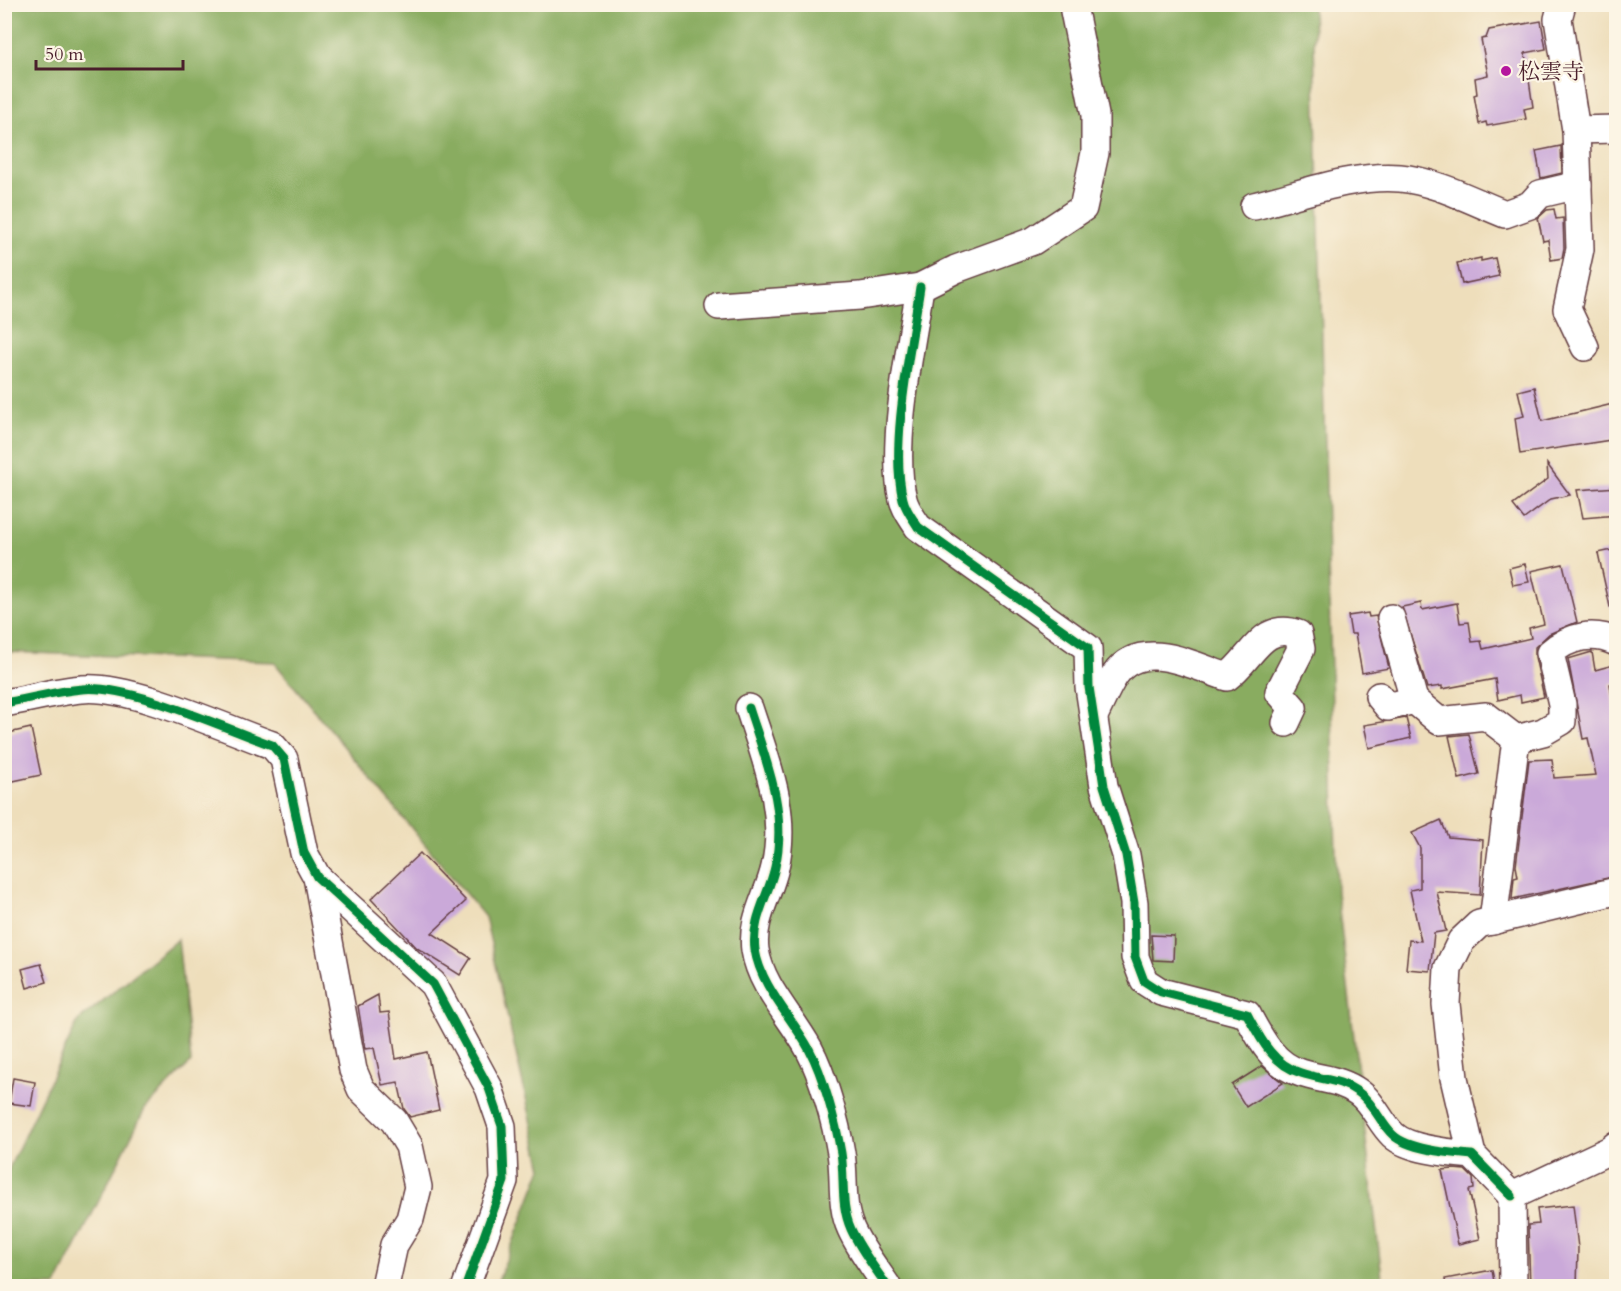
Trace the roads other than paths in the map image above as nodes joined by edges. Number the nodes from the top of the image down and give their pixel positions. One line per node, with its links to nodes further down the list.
1 (1562, 4): 4 (street)
2 (1074, 11): 7 (street)
3 (1617, 129): 4 (street)
4 (1576, 130): 5 (street)
5 (1578, 185): 6 (street); 9 (street)
6 (1254, 206)
7 (921, 286): 8 (street); 16 (street)
8 (719, 306)
9 (1586, 347)
10 (1391, 618): 13 (street)
11 (1617, 642): 18 (street)
12 (1379, 696): 13 (street)
13 (1414, 700): 18 (street)
14 (4, 703): 19 (street)
15 (749, 708): 27 (street)
16 (1094, 716): 17 (street); 23 (street)
17 (1286, 723)
18 (1516, 739): 21 (street)
19 (317, 877): 25 (street); 26 (street)
20 (1617, 891): 21 (street)
21 (1493, 921): 23 (street)
22 (1617, 1145): 24 (street)
23 (1472, 1155): 24 (street)
24 (1512, 1196): 28 (street)
25 (385, 1287)
26 (465, 1287)
27 (887, 1287)
28 (1514, 1287)

